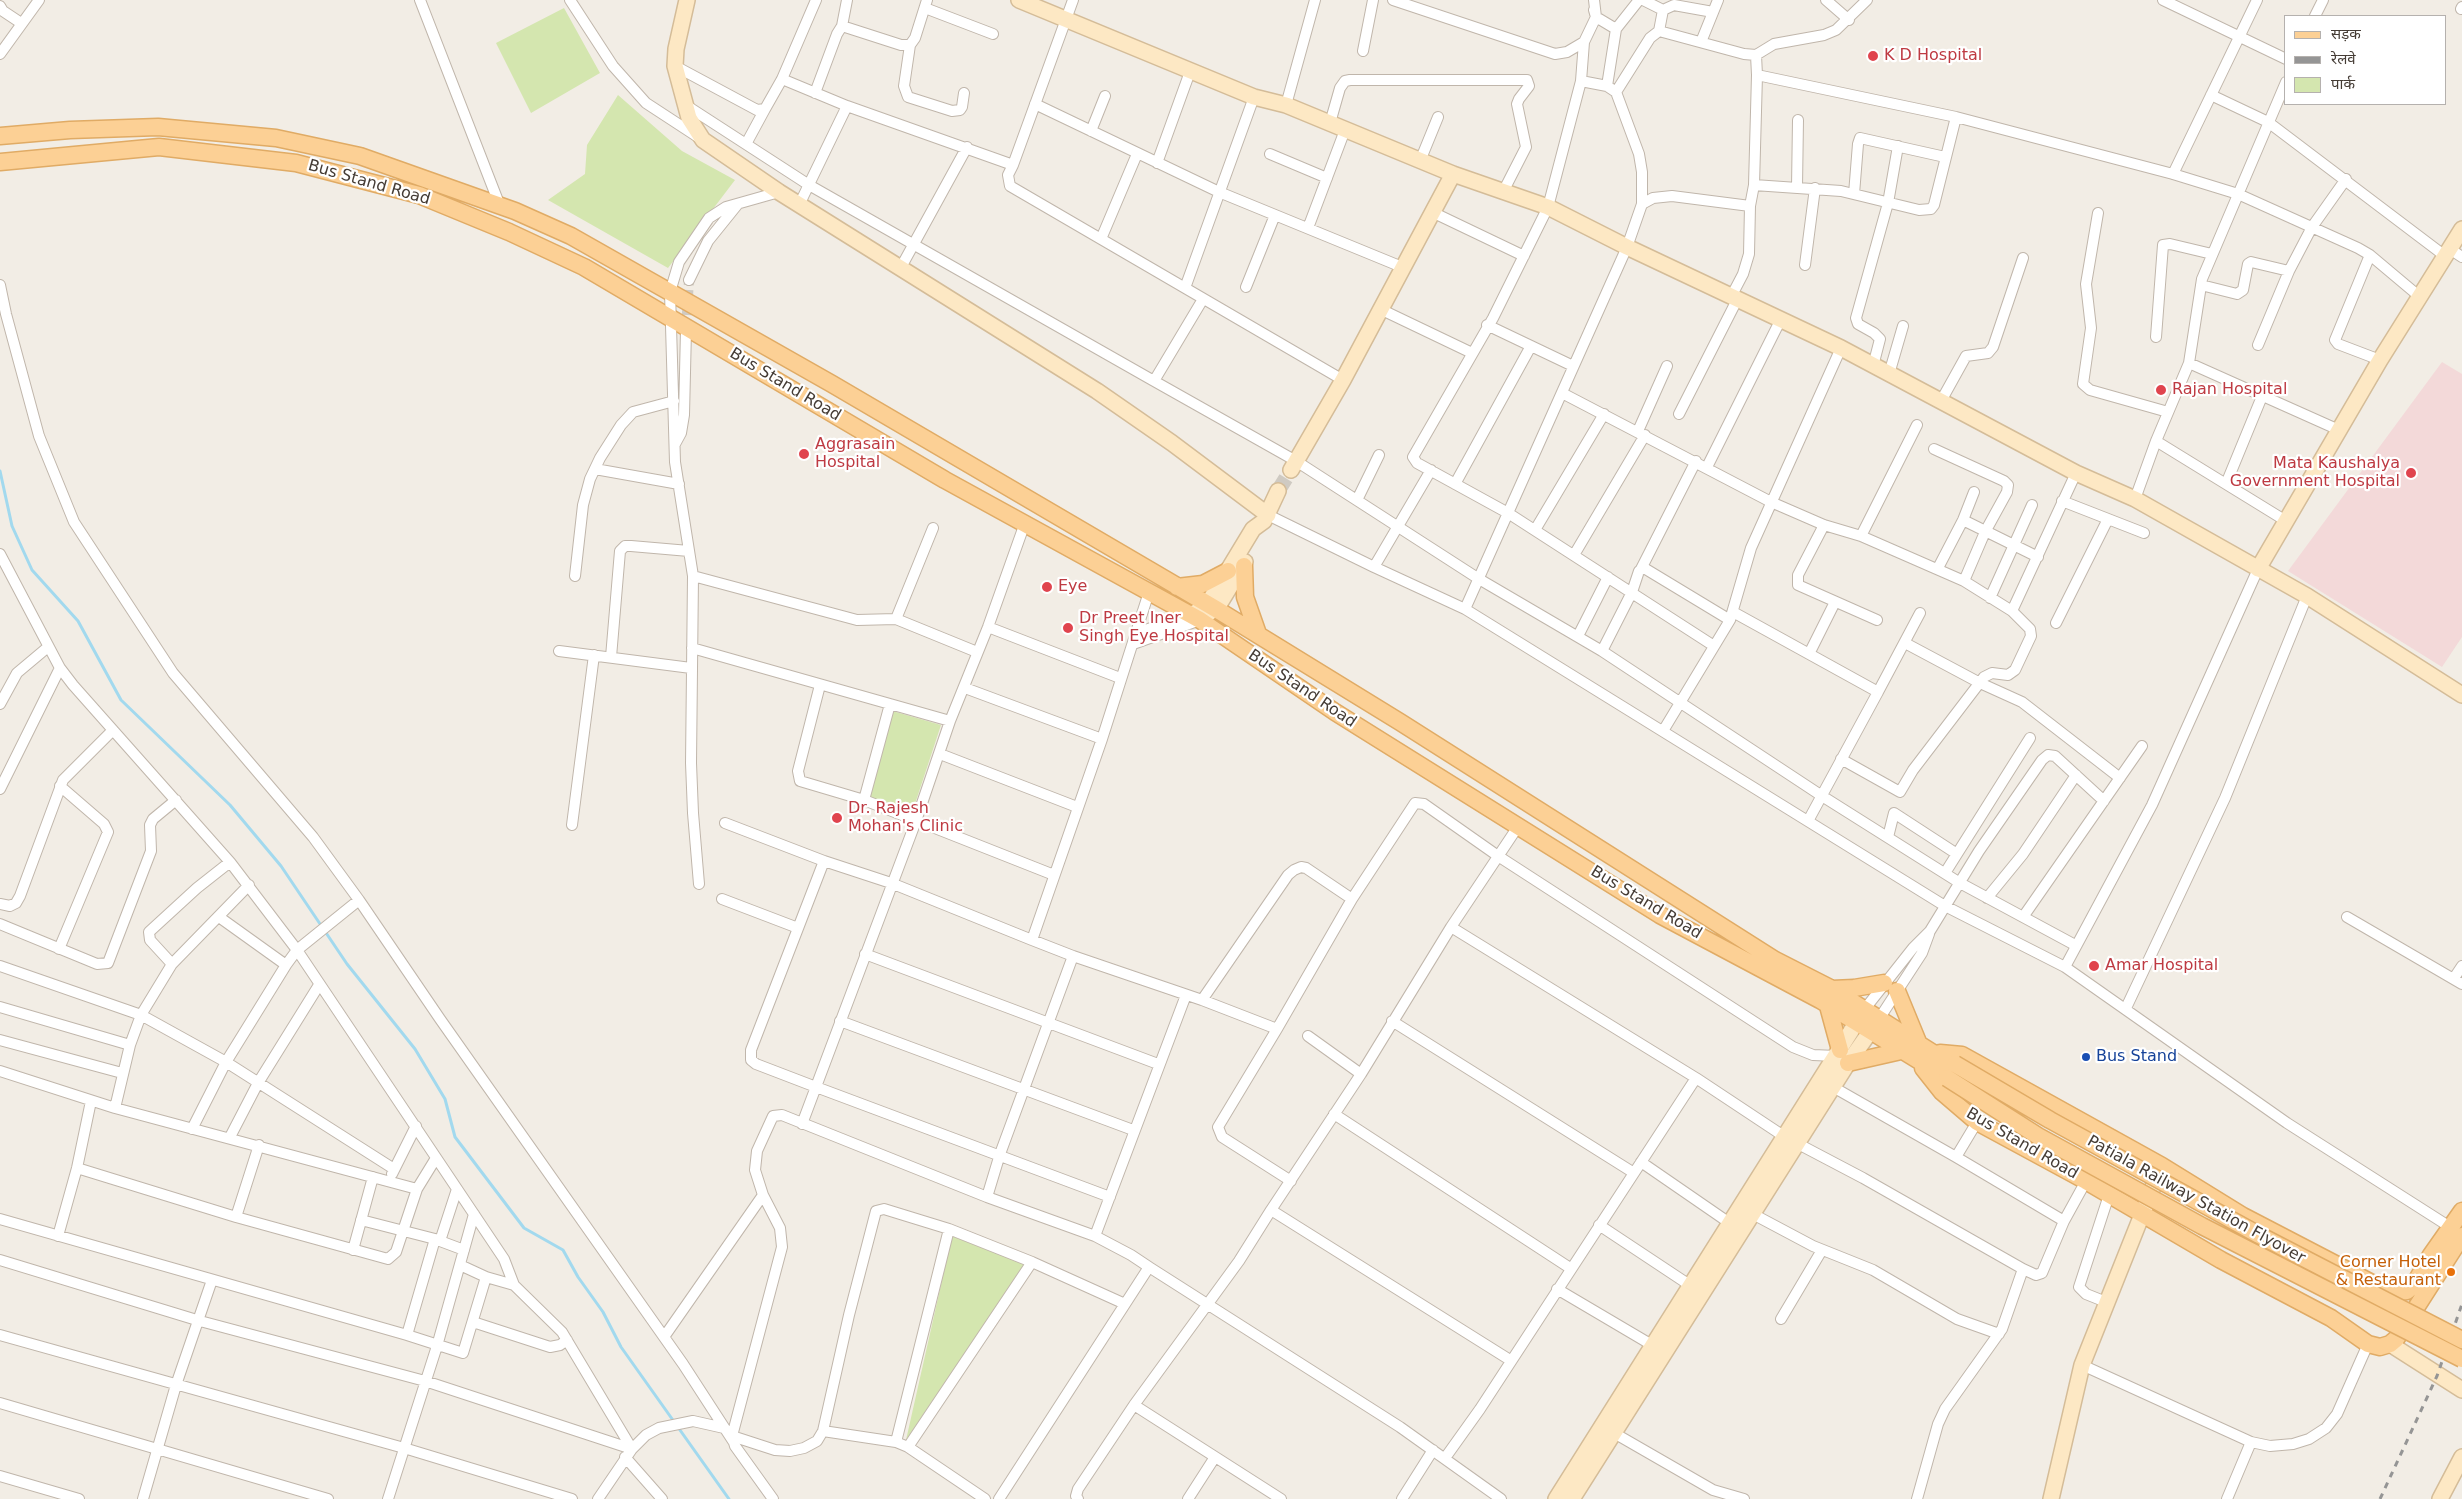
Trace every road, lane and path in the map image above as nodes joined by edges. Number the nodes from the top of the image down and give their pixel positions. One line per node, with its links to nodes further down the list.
1 (39, 0): 30 (street)
2 (420, 0): 96 (street)
3 (570, 0): 68 (street)
4 (687, 0): 43 (street)
5 (816, 0): 46 (street)
6 (847, 0): 31 (street)
7 (1019, 0): 28 (street)
8 (1073, 0): 28 (street)
9 (1315, 0): 57 (street)
10 (1373, 0): 39 (street)
11 (1393, 0): 36 (street)
12 (1590, 0): 27 (street)
13 (1594, 0): 27 (street)
14 (1641, 0): 24 (street); 32 (street)
15 (1718, 0): 25 (street)
16 (1826, 0): 29 (street)
17 (1867, 0): 29 (street)
18 (2163, 0): 35 (street)
19 (2257, 0): 35 (street)
20 (2323, 0): 26 (street)
21 (1681, 3): 24 (street); 25 (street)
22 (926, 4): 34 (street); 38 (street)
23 (0, 6): 30 (street)
24 (1663, 10): 33 (street)
25 (1712, 12): 37 (street)
26 (2316, 15)
27 (1596, 16): 32 (street); 36 (street)
28 (1065, 17): 44 (street); 56 (street)
29 (1849, 20): 41 (street)
30 (21, 23): 40 (street)
31 (842, 26): 38 (street); 51 (street)
32 (1616, 29): 49 (street)
33 (1659, 31): 37 (street); 49 (street)
34 (993, 34)
35 (2238, 38): 42 (street); 52 (street)
36 (1584, 42): 47 (street)
37 (1701, 42): 41 (street)
38 (910, 45): 50 (street)
39 (1363, 51)
40 (0, 54)
41 (1756, 55): 45 (street)
42 (2284, 58)
43 (675, 66): 55 (street); 59 (street)
44 (1191, 69): 54 (street); 77 (street)
45 (1757, 75): 61 (street); 84 (street)
46 (782, 79): 51 (street); 59 (street)
47 (1581, 82): 49 (street); 98 (street)
48 (2284, 86): 63 (street)
49 (1611, 89): 95 (street)
50 (964, 92)
51 (814, 93): 58 (street)
52 (2211, 95): 63 (street); 80 (street)
53 (1105, 96): 66 (street)
54 (1254, 97): 57 (street); 89 (street)
55 (683, 103): 68 (street); 69 (street)
56 (1035, 104): 66 (street); 78 (street)
57 (1286, 105): 64 (street)
58 (847, 106): 70 (street); 83 (street)
59 (765, 109): 69 (street)
60 (1438, 117): 75 (street)
61 (1956, 117): 74 (street); 80 (street)
62 (1798, 120): 85 (street)
63 (2268, 122): 82 (street); 91 (street)
64 (1330, 123): 65 (street); 87 (street)
65 (1345, 130): 75 (street); 81 (street)
66 (1091, 131): 72 (street)
67 (0, 136): 96 (main road, Bus Stand Road)
68 (703, 140): 88 (street)
69 (746, 144): 83 (street)
70 (967, 146): 78 (street); 106 (street)
71 (1898, 146): 74 (street); 90 (street); 92 (street)
72 (1137, 154): 77 (street); 105 (street)
73 (1270, 154): 81 (street)
74 (1945, 157): 92 (street)
75 (1420, 161): 79 (street)
76 (0, 162): 127 (main road, Bus Stand Road)
77 (1157, 163): 89 (street)
78 (1013, 164): 105 (street)
79 (1453, 174): 87 (street); 99 (street)
80 (2173, 174): 91 (street)
81 (1327, 178): 102 (street)
82 (2346, 179): 103 (street); 109 (street)
83 (809, 185): 94 (street); 106 (street)
84 (1754, 186): 85 (street); 97 (street)
85 (1797, 187): 86 (street)
86 (1815, 188): 90 (street); 113 (street)
87 (1504, 190): 98 (street)
88 (778, 192): 93 (street); 94 (street)
89 (1218, 192): 101 (street); 121 (street)
90 (1854, 194): 92 (street)
91 (2238, 194): 103 (street); 108 (street)
92 (1888, 203): 141 (street)
93 (737, 204): 117 (street); 122 (street)
94 (800, 204): 115 (street)
95 (1642, 204): 97 (street); 107 (street)
96 (500, 206): 122 (main road, Bus Stand Road)
97 (1750, 206): 123 (street)
98 (1548, 207): 107 (street); 111 (street)
99 (1432, 212): 111 (street); 114 (street)
100 (2098, 213): 149 (street)
101 (1275, 215): 102 (street); 120 (street)
102 (1308, 228): 114 (street)
103 (2312, 228): 110 (street); 116 (street)
104 (2462, 229): 109 (street)
105 (1101, 239): 121 (street)
106 (913, 243): 115 (street); 144 (street)
107 (1627, 247): 123 (street); 139 (street)
108 (2212, 254): 119 (street); 132 (street)
109 (2452, 254): 124 (street)
110 (2370, 255): 124 (street); 137 (street)
111 (1524, 256): 129 (street)
112 (2023, 258): 148 (street)
113 (1805, 265)
114 (1402, 267): 126 (street)
115 (900, 269): 176 (street)
116 (2289, 271): 119 (street); 133 (street)
117 (689, 280)
118 (0, 285): 281 (street)
119 (2201, 285): 138 (street)
120 (1246, 287)
121 (1185, 288): 125 (street)
122 (670, 292): 127 (street); 203 (main road, Bus Stand Road)
123 (1735, 297): 128 (street); 151 (street)
124 (2420, 297): 137 (street)
125 (1203, 298): 143 (street); 144 (street)
126 (1380, 309): 136 (street); 143 (street)
127 (672, 318): 147 (street); 180 (main road, Bus Stand Road)
128 (1781, 319): 135 (street); 161 (street)
129 (1487, 326): 134 (street); 136 (street)
130 (1903, 326): 142 (street)
131 (686, 330): 156 (street)
132 (2156, 337)
133 (2258, 345)
134 (1531, 346): 139 (street); 166 (street)
135 (1840, 348): 141 (street); 173 (street)
136 (1472, 353): 163 (street)
137 (2380, 360): 153 (street)
138 (2189, 363): 146 (street); 149 (street)
139 (1573, 366): 145 (street)
140 (1667, 366): 154 (street)
141 (1873, 366): 142 (street)
142 (1889, 374): 148 (street)
143 (1343, 380): 160 (street)
144 (1154, 381): 160 (street)
145 (1562, 393): 150 (street); 175 (street)
146 (2263, 394): 153 (street); 167 (street)
147 (674, 401): 156 (street); 162 (street)
148 (1941, 401): 164 (street)
149 (2168, 412): 155 (street)
150 (1604, 414): 154 (street); 184 (street)
151 (1679, 414)
152 (1918, 425): 187 (street)
153 (2339, 430): 179 (street)
154 (1641, 433): 159 (street); 191 (street)
155 (2156, 441): 167 (street); 170 (street)
156 (675, 444): 165 (street)
157 (1934, 449): 185 (street)
158 (1380, 455): 171 (street)
159 (1696, 461): 161 (street); 196 (street)
160 (1294, 466): 171 (street)
161 (1707, 467): 173 (street)
162 (595, 469): 165 (street); 198 (street)
163 (1431, 470): 166 (street); 182 (street)
164 (2076, 473): 170 (street); 172 (street)
165 (679, 484): 189 (street)
166 (1455, 484): 175 (street)
167 (2226, 484): 179 (street)
168 (1278, 491): 176 (street)
169 (1974, 492): 178 (street)
170 (2135, 499): 197 (street)
171 (1357, 500): 182 (street)
172 (2062, 501): 177 (street); 192 (street)
173 (1771, 502): 181 (street); 213 (street)
174 (2032, 505): 188 (street)
175 (1508, 513): 184 (street); 201 (street)
176 (1266, 518): 193 (street); 194 (street)
177 (2108, 519): 186 (street); 217 (street)
178 (1963, 520): 185 (street); 195 (street)
179 (2286, 520): 197 (street)
180 (1024, 523): 204 (main road, Bus Stand Road); 218 (street)
181 (1824, 525): 187 (street); 208 (street)
182 (1396, 526): 194 (street); 201 (street)
183 (933, 528): 215 (street)
184 (1535, 530): 191 (street)
185 (1985, 532): 188 (street); 202 (street)
186 (2144, 533)
187 (1861, 536): 195 (street)
188 (2013, 545): 192 (street); 207 (street)
189 (689, 551): 199 (street); 232 (street)
190 (0, 554): 225 (street)
191 (1574, 555): 200 (street)
192 (2038, 557): 211 (street)
193 (1236, 568): 203 (main road); 209 (street); 220 (main road)
194 (1374, 568): 210 (street)
195 (1938, 568): 202 (street)
196 (1641, 569): 205 (street); 213 (street)
197 (2258, 569): 206 (street); 292 (street)
198 (575, 576)
199 (693, 576): 215 (street); 226 (street)
200 (1608, 576): 205 (street); 221 (street)
201 (1479, 579): 210 (street); 221 (street)
202 (1964, 582): 207 (street)
203 (1177, 587): 209 (main road, Bus Stand Road)
204 (1149, 592): 214 (main road, Bus Stand Road); 219 (street)
205 (1632, 592): 224 (street); 228 (street)
206 (2306, 596): 240 (street); 310 (street)
207 (1990, 598): 211 (street)
208 (1835, 602): 216 (street); 230 (street)
209 (1212, 607): 214 (street); 220 (main road, Bus Stand Road)
210 (1465, 609): 246 (street)
211 (2012, 611): 236 (street)
212 (1920, 613): 222 (street)
213 (1731, 616): 224 (street); 230 (street)
214 (1196, 617): 219 (street); 223 (street); 266 (main road, Bus Stand Road)
215 (896, 619): 229 (street)
216 (1876, 620)
217 (2056, 623)
218 (988, 627): 229 (street); 235 (street)
219 (1136, 633): 223 (street)
220 (1258, 634): 305 (main road, Bus Stand Road)
221 (1578, 636): 228 (street)
222 (1905, 643): 236 (street); 239 (street)
223 (1133, 644): 235 (street)
224 (1714, 646): 241 (street)
225 (48, 647): 233 (street); 242 (street)
226 (692, 648): 234 (street); 237 (street)
227 (559, 650): 231 (street)
228 (1602, 650): 241 (street)
229 (977, 652): 238 (street)
230 (1809, 654): 239 (street)
231 (594, 655): 232 (street); 265 (street)
232 (611, 657): 234 (street)
233 (60, 668): 245 (street); 252 (street)
234 (691, 668): 276 (street)
235 (1120, 678): 248 (street)
236 (1980, 683): 251 (street); 254 (street)
237 (820, 685): 243 (street); 259 (street)
238 (965, 688): 244 (street); 248 (street)
239 (1878, 692): 251 (street)
240 (2462, 695)
241 (1679, 702): 246 (street); 257 (street)
242 (0, 704)
243 (890, 704): 244 (street); 259 (street)
244 (950, 721): 250 (street)
245 (113, 730): 255 (street); 258 (street)
246 (1663, 730): 263 (street)
247 (2030, 738): 268 (street)
248 (1102, 739): 261 (street)
249 (2142, 746): 254 (street)
250 (940, 754): 261 (street); 262 (street)
251 (1841, 759): 257 (street)
252 (4, 765): 256 (street)
253 (2076, 775): 260 (street); 275 (street); 278 (street)
254 (2120, 778): 260 (street)
255 (60, 786): 282 (street); 293 (street)
256 (0, 789)
257 (1822, 796): 263 (street); 267 (street)
258 (176, 800): 271 (street); 293 (street)
259 (864, 800): 262 (street)
260 (2104, 801): 285 (street)
261 (1077, 807): 273 (street)
262 (916, 821): 273 (street); 274 (street)
263 (1808, 821): 283 (street)
264 (726, 823): 270 (street)
265 (572, 824)
266 (1519, 825): 269 (street); 308 (main road, Bus Stand Road)
267 (1888, 837): 268 (street); 272 (street)
268 (1957, 854): 272 (street)
269 (1498, 856): 280 (street); 288 (street); 325 (street)
270 (824, 861): 274 (street); 289 (street)
271 (230, 862): 277 (street); 297 (street)
272 (1945, 873): 275 (street)
273 (1054, 875): 291 (street)
274 (892, 883): 291 (street); 295 (street)
275 (1960, 883): 278 (street); 283 (street)
276 (700, 884)
277 (249, 886): 284 (street); 294 (street)
278 (1987, 898): 285 (street)
279 (722, 899): 289 (street)
280 (1352, 899): 307 (street); 318 (street)
281 (359, 900): 294 (street); 407 (street)
282 (0, 904)
283 (1945, 906): 290 (street); 301 (street)
284 (219, 917): 297 (street); 298 (street)
285 (2023, 917): 292 (street)
286 (2347, 917): 302 (street)
287 (0, 924): 293 (street)
288 (1451, 927): 314 (street); 333 (street)
289 (798, 928): 335 (street)
290 (1930, 931): 304 (street); 304 (street)
291 (1032, 940): 296 (street)
292 (2075, 945): 301 (street)
293 (60, 949)
294 (297, 950): 298 (street); 303 (street)
295 (865, 954): 313 (street); 315 (street)
296 (1073, 956): 306 (street); 315 (street)
297 (172, 964): 312 (street)
298 (286, 965): 326 (street)
299 (0, 966): 312 (street)
300 (2462, 966): 302 (street)
301 (2065, 967): 310 (street)
302 (2458, 981)
303 (319, 985): 334 (street); 343 (street)
304 (1890, 987): 305 (main road); 311 (street); 317 (street); 321 (main road)
305 (1832, 989): 311 (main road, Bus Stand Road)
306 (1186, 995): 307 (street); 328 (street)
307 (1202, 1000): 318 (street)
308 (1828, 1006): 316 (main road, Bus Stand Road); 325 (main road)
309 (0, 1007): 322 (street)
310 (2126, 1008): 380 (street)
311 (1864, 1010): 316 (street); 317 (main road, Bus Stand Road)
312 (140, 1015): 322 (street); 326 (street)
313 (840, 1021): 335 (street); 337 (street)
314 (1392, 1021): 332 (street); 356 (street)
315 (1049, 1022): 328 (street); 337 (street)
316 (1855, 1023): 317 (main road, Bus Stand Road); 325 (street)
317 (1874, 1026): 321 (main road, Bus Stand Road); 323 (main road, Bus Stand Road); 325 (street)
318 (1277, 1029): 359 (street)
319 (1308, 1036): 332 (street)
320 (0, 1040): 331 (street)
321 (1918, 1043): 324 (main road, Bus Stand Road)
322 (130, 1045): 331 (street)
323 (1901, 1051): 325 (main road); 327 (main road, Bus Stand Road)
324 (1933, 1053): 330 (main road, Patiala Railway Station Flyover); 353 (main road, Bus Stand Road)
325 (1842, 1056): 336 (street); 347 (street)
326 (226, 1062): 334 (street); 344 (street)
327 (1918, 1062): 330 (main road, Patiala Railway Station Flyover); 341 (main road, Bus Stand Road)
328 (1158, 1064): 345 (street)
329 (0, 1071): 338 (street)
330 (1951, 1071): 409 (main road, Patiala Railway Station Flyover, bridge); 414 (main road, Patiala Railway Station Flyover, bridge)
331 (122, 1073): 339 (street)
332 (1361, 1074): 340 (street)
333 (1696, 1078): 347 (street); 352 (street)
334 (258, 1082): 346 (street); 355 (street)
335 (816, 1087): 342 (street); 349 (street)
336 (1833, 1087): 347 (street); 350 (street)
337 (1024, 1089): 345 (street); 349 (street)
338 (91, 1101): 339 (street); 354 (street)
339 (115, 1108): 344 (street)
340 (1334, 1114): 359 (street); 391 (street)
341 (1977, 1122): 350 (street); 360 (main road, Bus Stand Road)
342 (802, 1124): 363 (street); 365 (street)
343 (416, 1126): 351 (street); 355 (street)
344 (192, 1129): 346 (street)
345 (1133, 1130): 366 (street)
346 (230, 1137): 348 (street)
347 (1791, 1140): 368 (street); 392 (street)
348 (259, 1145): 357 (street); 372 (street)
349 (1000, 1154): 365 (street); 366 (street)
350 (1956, 1156): 375 (street)
351 (436, 1158): 361 (street); 362 (street)
352 (1641, 1162): 356 (street); 376 (street)
353 (2162, 1166): 370 (street); 380 (main road, Bus Stand Road)
354 (77, 1168): 372 (street); 381 (street)
355 (394, 1169): 358 (street)
356 (1634, 1173): 377 (street)
357 (373, 1177): 358 (street); 374 (street)
358 (388, 1181): 361 (street)
359 (1291, 1181): 367 (street)
360 (2086, 1181): 364 (main road, Bus Stand Road); 375 (street)
361 (417, 1189): 379 (street)
362 (457, 1189): 371 (street); 383 (street)
363 (763, 1195): 407 (street); 425 (street)
364 (2110, 1195): 370 (main road, Bus Stand Road); 398 (street)
365 (987, 1196): 382 (street)
366 (1110, 1196): 382 (street)
367 (1271, 1210): 400 (street); 415 (street)
368 (1747, 1211): 376 (street); 386 (street); 413 (street)
369 (2462, 1211): 380 (main road, Bus Stand Road)
370 (2141, 1213): 398 (street); 410 (main road, Bus Stand Road)
371 (474, 1214): 385 (street); 395 (street)
372 (236, 1217): 384 (street)
373 (0, 1219): 381 (street)
374 (361, 1220): 379 (street); 384 (street)
375 (2064, 1221): 392 (street)
376 (1731, 1224): 396 (street)
377 (1599, 1225): 391 (street); 396 (street)
378 (949, 1229): 388 (street); 423 (street); 426 (street)
379 (402, 1231): 383 (street); 384 (street)
380 (2456, 1231): 411 (main road, Bus Stand Road)
381 (58, 1236): 394 (street)
382 (1094, 1236): 390 (street)
383 (437, 1240): 385 (street); 406 (street)
384 (353, 1250)
385 (464, 1250): 389 (street)
386 (1822, 1250): 401 (street); 404 (street)
387 (0, 1260): 402 (street)
388 (1032, 1262): 399 (street); 428 (street)
389 (460, 1265): 393 (street); 412 (street)
390 (1149, 1267): 399 (street); 400 (street)
391 (1570, 1268): 397 (street)
392 (2023, 1270): 404 (street)
393 (486, 1277): 395 (street); 403 (street)
394 (212, 1280): 402 (street); 406 (street)
395 (514, 1285): 408 (street)
396 (1692, 1286): 413 (street)
397 (1557, 1289): 413 (street); 415 (street)
398 (2106, 1302): 416 (street)
399 (1125, 1304): 446 (street)
400 (1206, 1305): 421 (street); 431 (street)
401 (1781, 1319)
402 (200, 1320): 417 (street); 418 (street)
403 (473, 1322): 408 (street); 412 (street)
404 (1999, 1334): 455 (street)
405 (0, 1335): 418 (street)
406 (407, 1335): 412 (street)
407 (664, 1337): 422 (street)
408 (567, 1340): 432 (street)
409 (2462, 1340)
410 (2368, 1344): 411 (main road); 427 (street)
411 (2390, 1344): 419 (street)
412 (437, 1346): 417 (street)
413 (1659, 1349): 424 (street); 452 (street)
414 (2462, 1359)
415 (1510, 1360): 435 (street)
416 (2082, 1365): 427 (street); 456 (street)
417 (426, 1381): 429 (street); 432 (street)
418 (176, 1385): 429 (street); 430 (street)
419 (2462, 1390)
420 (0, 1403): 430 (street)
421 (1134, 1406): 433 (street); 447 (street)
422 (724, 1428): 425 (street); 432 (street)
423 (823, 1432): 425 (street); 426 (street)
424 (1614, 1433): 453 (street); 454 (street)
425 (732, 1439): 444 (street)
426 (896, 1442): 428 (street)
427 (2251, 1442): 457 (street)
428 (908, 1447): 445 (street)
429 (404, 1448): 440 (street); 441 (street)
430 (157, 1449): 438 (street); 439 (street)
431 (1433, 1450): 435 (street); 450 (street)
432 (629, 1453): 442 (street); 443 (street)
433 (1215, 1457): 448 (street); 449 (street)
434 (2462, 1457): 458 (street)
435 (1445, 1458): 451 (street)
436 (0, 1476): 437 (street)
437 (79, 1499)
438 (143, 1499)
439 (328, 1499)
440 (388, 1499)
441 (572, 1499)
442 (598, 1499)
443 (662, 1499)
444 (772, 1499)
445 (985, 1499)
446 (998, 1499)
447 (1078, 1499)
448 (1188, 1499)
449 (1281, 1499)
450 (1402, 1499)
451 (1501, 1499)
452 (1556, 1499)
453 (1572, 1499)
454 (1744, 1499)
455 (1917, 1499)
456 (2051, 1499)
457 (2227, 1499)
458 (2440, 1499)

